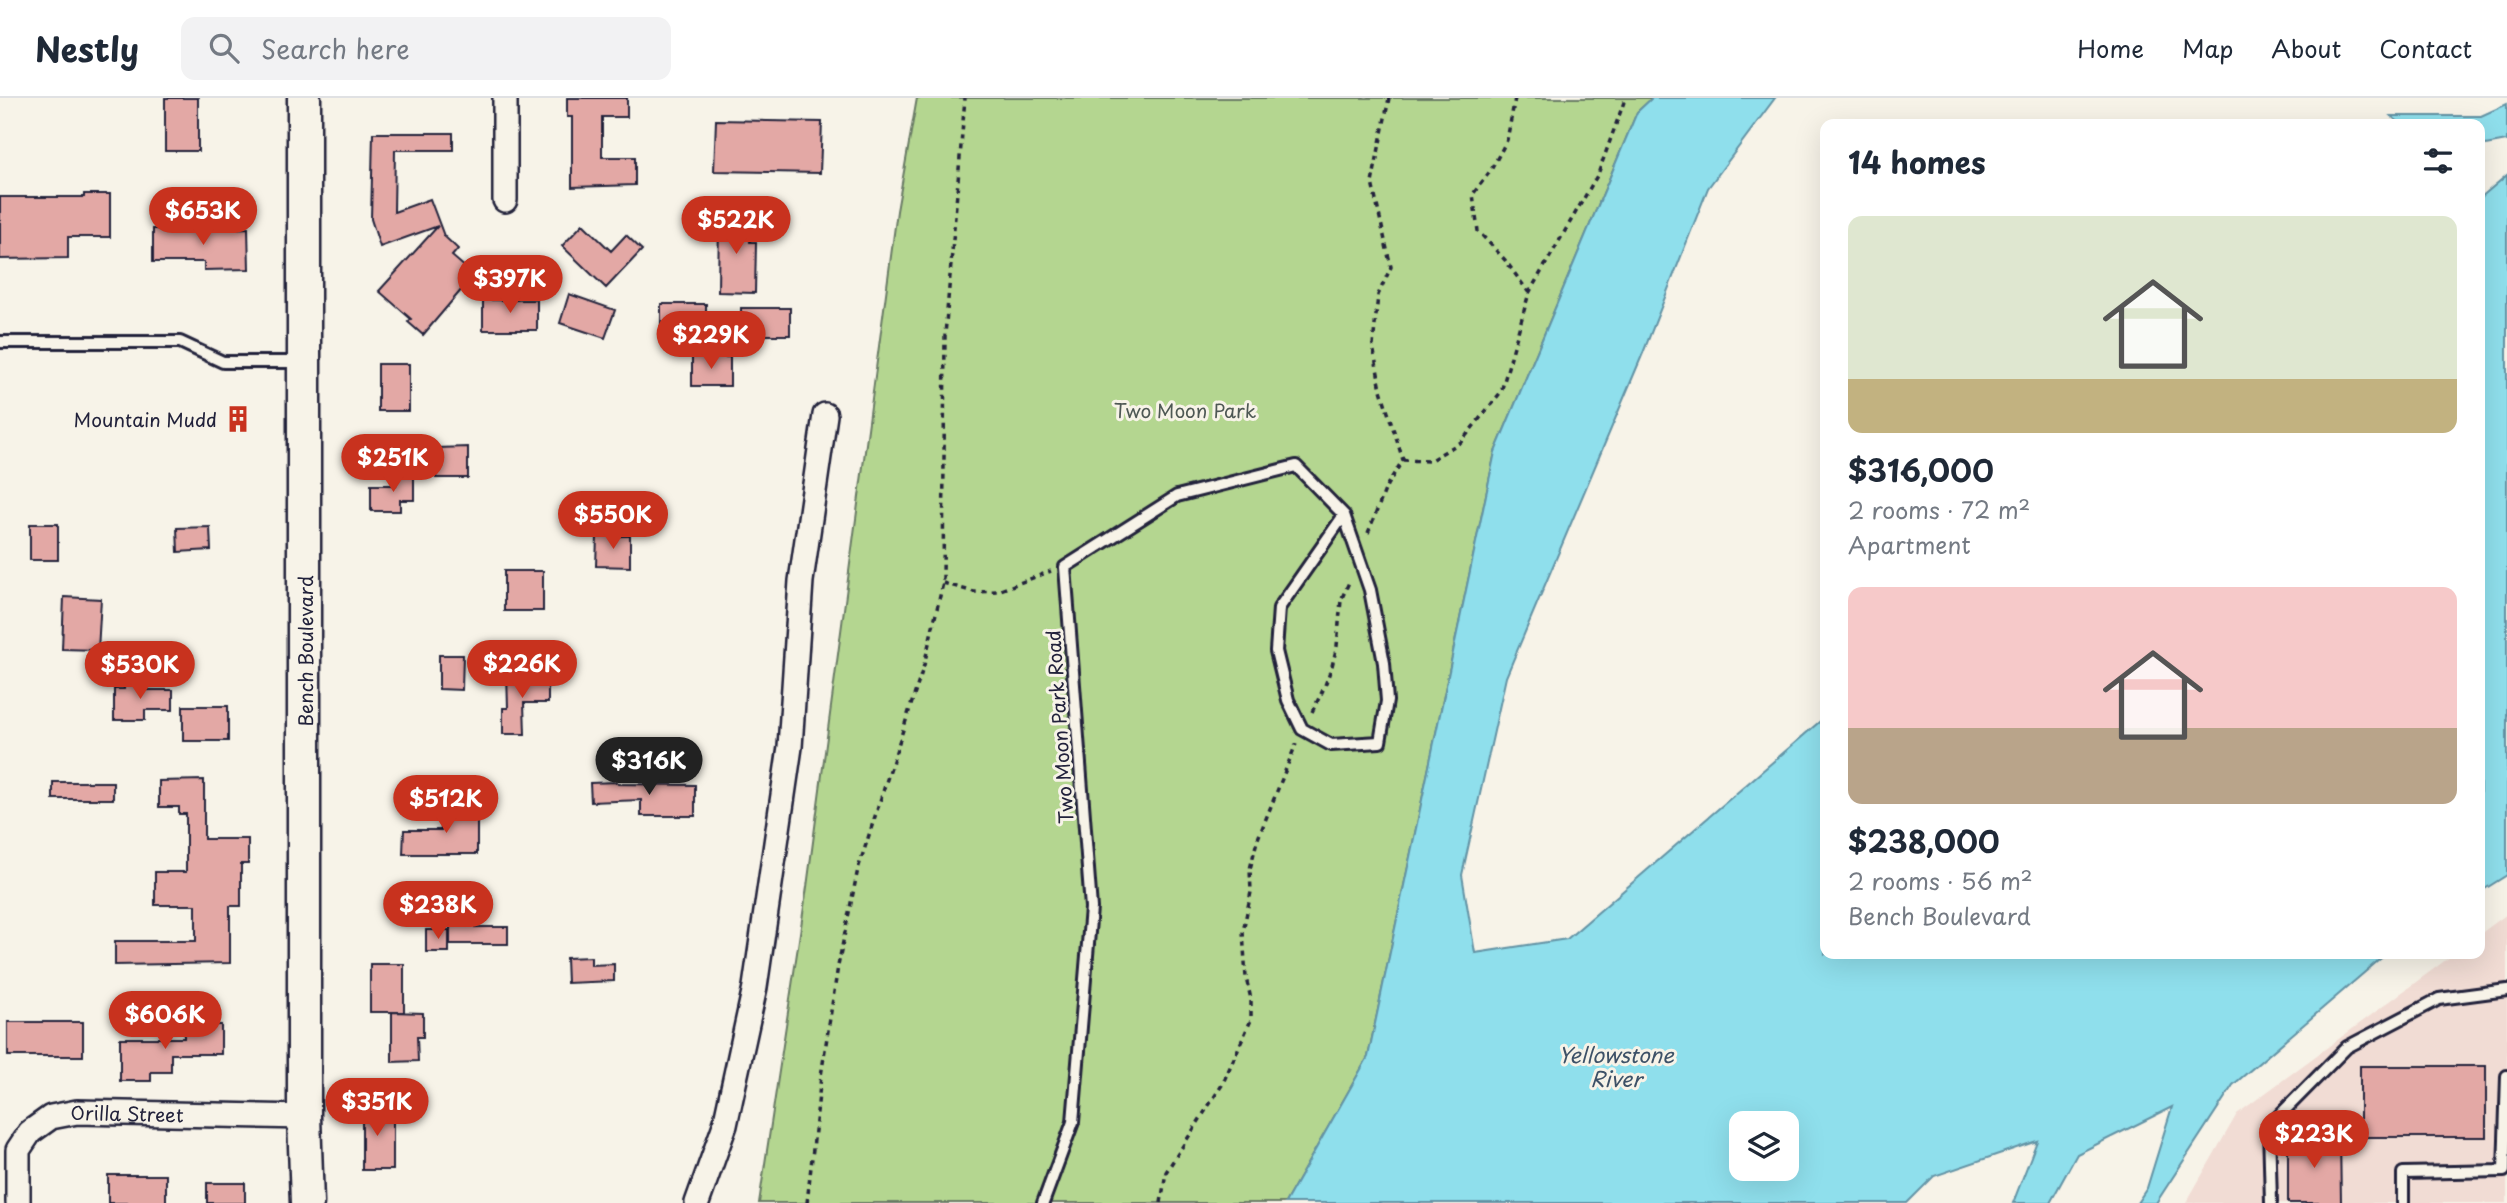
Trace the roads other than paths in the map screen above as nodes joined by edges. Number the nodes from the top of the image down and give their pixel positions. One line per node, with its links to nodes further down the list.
1 (304, 98): 5 (main road, Bench Boulevard)
2 (505, 98): 3 (street)
3 (505, 200)
4 (0, 342): 5 (lane)
5 (305, 362): 11 (main road, Bench Boulevard)
6 (825, 415): 15 (street)
7 (1344, 515): 7 (lane); 16 (lane, Two Moon Park Road)
8 (2507, 990): 17 (lane)
9 (2507, 1076): 10 (lane)
10 (2507, 1088): 12 (lane)
11 (304, 1117): 13 (street, Orilla Street); 14 (main road, Bench Boulevard)
12 (2505, 1171): 18 (lane)
13 (18, 1203)
14 (307, 1203)
15 (697, 1203)
16 (1043, 1203)
17 (2271, 1203)
18 (2403, 1203)

